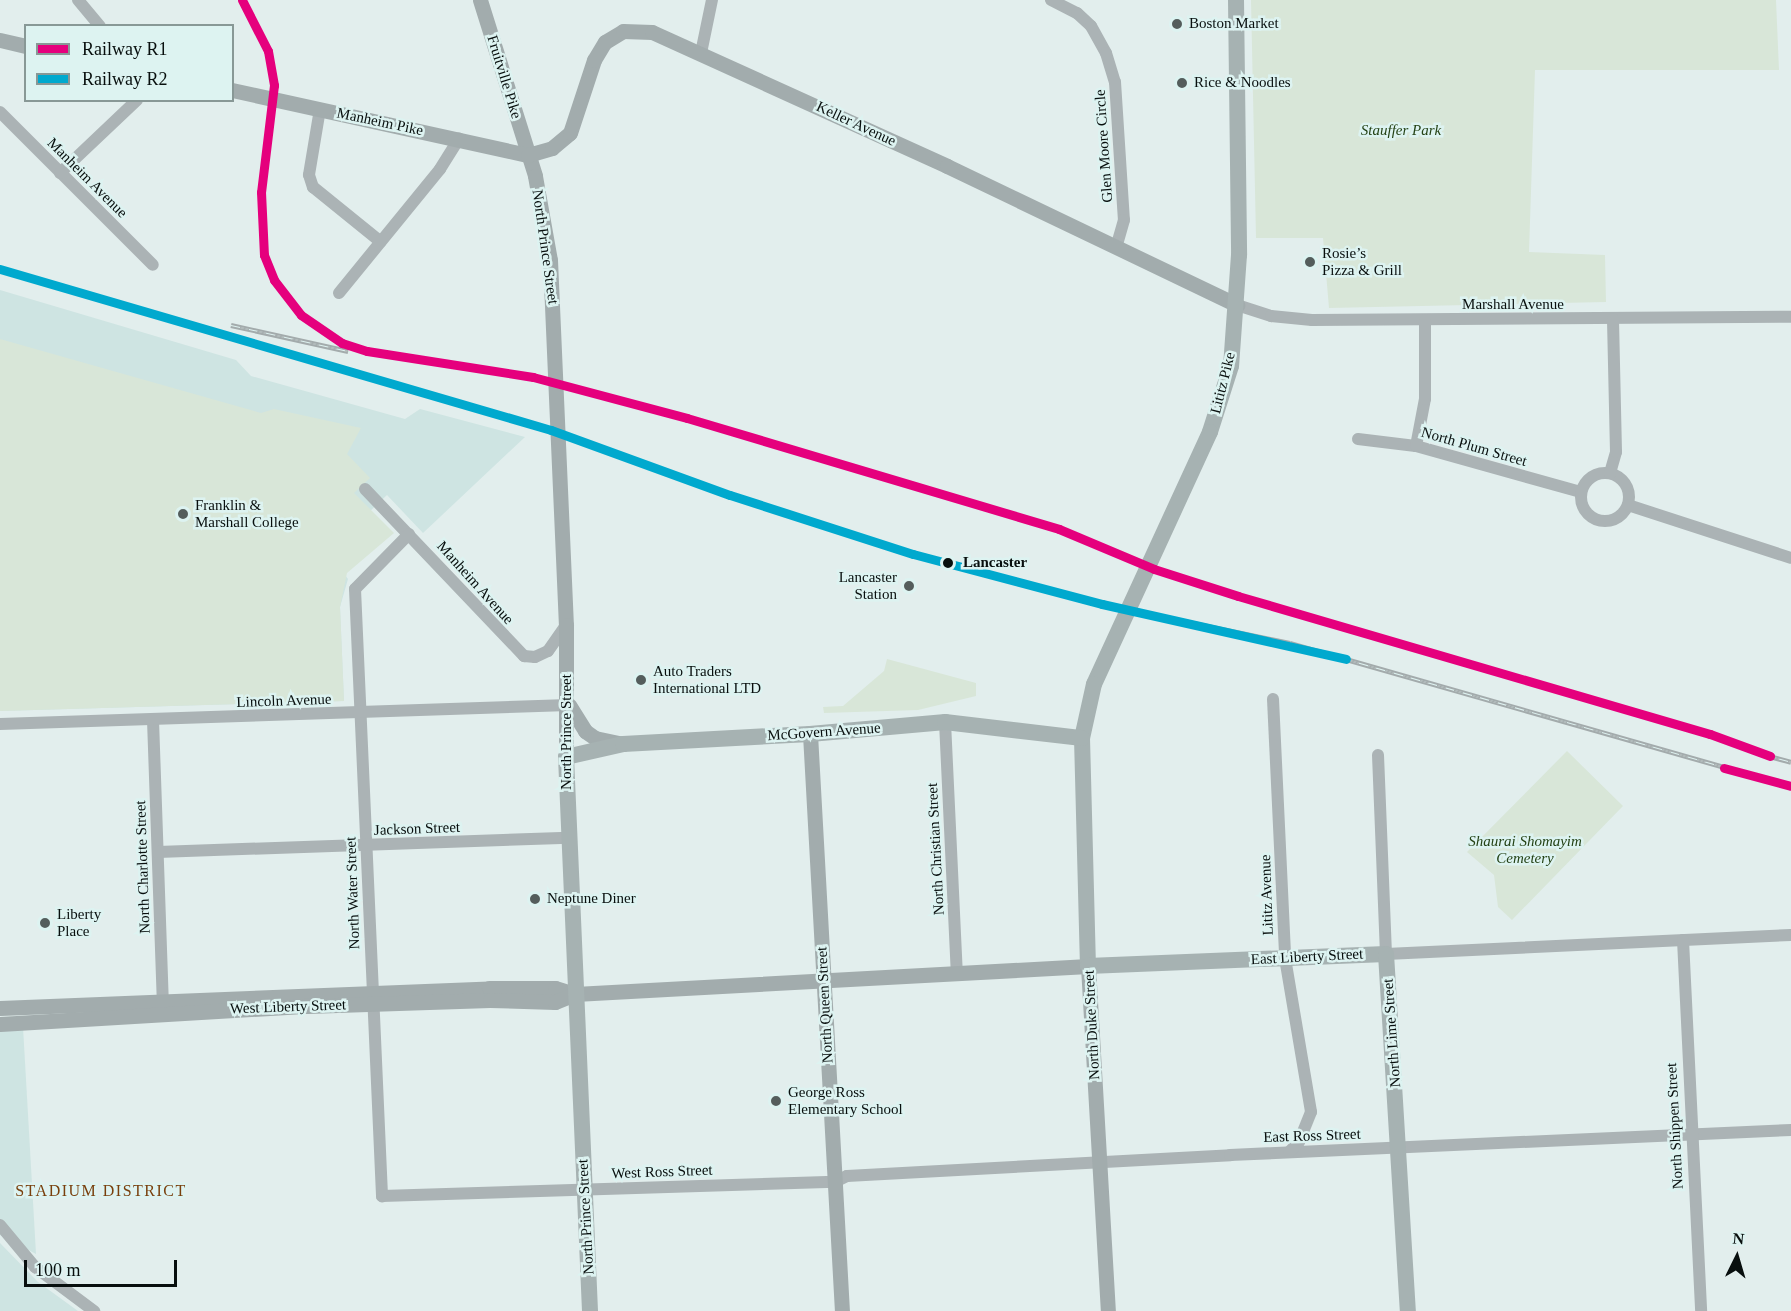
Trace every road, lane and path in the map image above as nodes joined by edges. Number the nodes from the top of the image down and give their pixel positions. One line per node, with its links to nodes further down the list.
1 (78, 0): 6 (street)
2 (480, 0): 15 (main road, Fruitville Pike)
3 (712, 0): 9 (street)
4 (1051, 0): 18 (street, Glen Moore Circle)
5 (1236, 0): 21 (highway, Lititz Pike)
6 (98, 24)
7 (0, 40): 8 (main road)
8 (24, 46)
9 (701, 53): 15 (main road, Keller Avenue); 18 (main road, Keller Avenue)
10 (234, 90): 12 (main road, Manheim Pike)
11 (135, 102): 16 (street)
12 (321, 110): 14 (main road, Manheim Pike); 17 (street)
13 (0, 112): 16 (street, Manheim Avenue)
14 (459, 139): 15 (main road, Manheim Pike); 17 (street)
15 (528, 154): 33 (main road, North Prince Street)
16 (60, 173): 19 (street, Manheim Avenue)
17 (381, 242): 20 (street)
18 (1117, 245): 21 (main road, Keller Avenue)
19 (153, 265)
20 (339, 293)
21 (1237, 305): 24 (street, Marshall Avenue); 41 (highway, Lititz Pike)
22 (1791, 317): 23 (street, Marshall Avenue)
23 (1613, 319): 24 (street, Marshall Avenue); 27 (street)
24 (1425, 320): 26 (street)
25 (1358, 439): 26 (street, North Plum Street)
26 (1416, 446): 29 (street, North Plum Street)
27 (1610, 473): 29 (street); 30 (street)
28 (365, 489): 31 (street, Manheim Avenue)
29 (1581, 492): 30 (street)
30 (1628, 505): 32 (street)
31 (409, 534): 33 (street, Manheim Avenue); 36 (street, North Water Street)
32 (1791, 558)
33 (566, 625): 35 (main road, North Prince Street)
34 (1273, 699): 51 (street, Lititz Avenue)
35 (568, 705): 36 (street, Lincoln Avenue); 42 (main road); 44 (main road, North Prince Street)
36 (359, 714): 37 (street, Lincoln Avenue); 46 (street, North Water Street)
37 (153, 720): 39 (street, Lincoln Avenue); 47 (street, North Charlotte Street)
38 (945, 722): 40 (highway, McGovern Avenue); 41 (highway, McGovern Avenue); 53 (street, North Christian Street)
39 (0, 724)
40 (810, 734): 42 (highway, McGovern Avenue); 54 (main road, North Queen Street)
41 (1082, 738): 52 (highway, North Duke Street)
42 (623, 744): 44 (highway, McGovern Avenue)
43 (1378, 755): 50 (street, North Lime Street)
44 (566, 757): 45 (highway, North Prince Street)
45 (569, 838): 46 (street, Jackson Street); 55 (highway, North Prince Street)
46 (366, 846): 47 (street, Jackson Street); 56 (street, North Water Street)
47 (158, 852): 57 (street, North Charlotte Street)
48 (1791, 935): 49 (street, East Liberty Street)
49 (1683, 940): 50 (street, East Liberty Street); 61 (street, North Shippen Street)
50 (1386, 954): 51 (highway, East Liberty Street); 62 (highway, North Lime Street)
51 (1285, 958): 52 (highway, East Liberty Street); 63 (street, Lititz Avenue)
52 (1088, 966): 53 (main road, East Liberty Street); 64 (main road, North Duke Street)
53 (957, 974): 54 (main road, East Liberty Street)
54 (824, 979): 55 (main road, West Liberty Street); 65 (main road, North Queen Street)
55 (575, 994): 56 (main road, West Liberty Street); 66 (highway, North Prince Street)
56 (372, 998): 57 (main road, West Liberty Street); 67 (street, North Water Street)
57 (163, 1006): 58 (main road, West Liberty Street); 59 (main road, West Liberty Street)
58 (0, 1008)
59 (0, 1024)
60 (1791, 1130): 61 (street, East Ross Street)
61 (1690, 1134): 62 (street, East Ross Street); 74 (street, North Shippen Street)
62 (1399, 1148): 63 (street, East Ross Street); 73 (highway, North Lime Street)
63 (1288, 1152): 64 (street, East Ross Street)
64 (1100, 1164): 65 (street, East Ross Street); 72 (main road, North Duke Street)
65 (835, 1182): 66 (street, West Ross Street); 71 (main road, North Queen Street)
66 (585, 1190): 67 (street, West Ross Street); 70 (highway, North Prince Street)
67 (382, 1196)
68 (0, 1225): 69 (street)
69 (94, 1311)
70 (590, 1311)
71 (842, 1311)
72 (1108, 1311)
73 (1408, 1311)
74 (1701, 1311)

